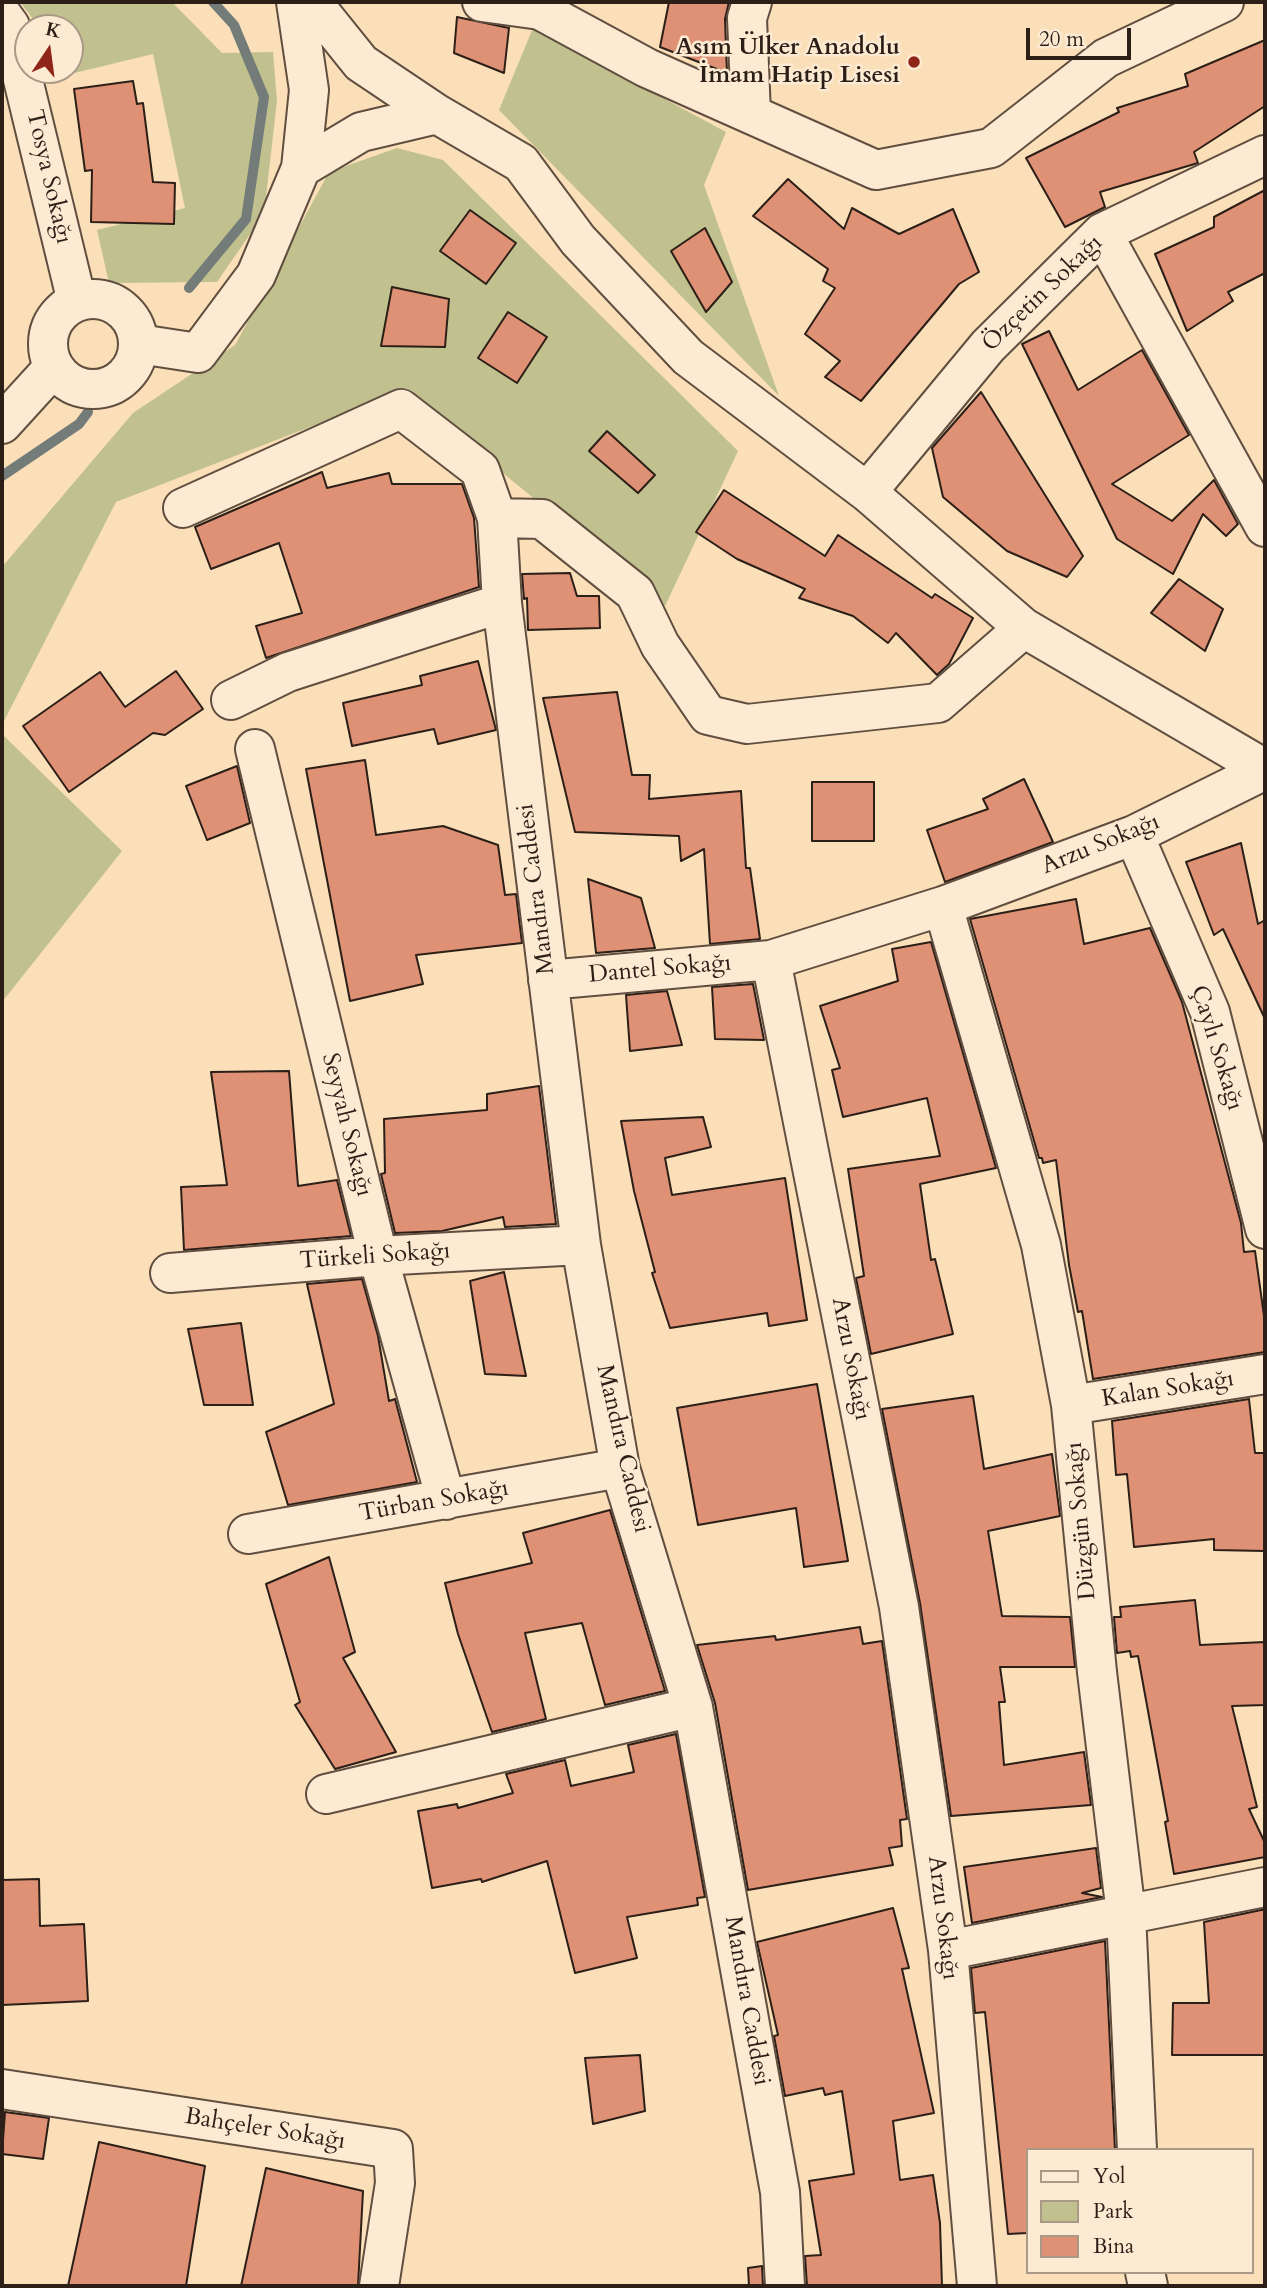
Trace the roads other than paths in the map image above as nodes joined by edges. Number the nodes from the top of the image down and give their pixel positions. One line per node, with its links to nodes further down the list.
1 (296, 2): 9 (street)
2 (312, 2): 8 (street)
3 (482, 2): 7 (street)
4 (752, 2): 11 (street)
5 (1224, 2): 11 (street)
6 (2, 15): 16 (street, Tosya Sokağı)
7 (588, 18): 11 (street)
8 (361, 63): 9 (street); 10 (street)
9 (309, 90): 12 (street); 14 (street)
10 (437, 114): 12 (street); 20 (street)
11 (751, 114)
12 (361, 132): 14 (street)
13 (1265, 155): 15 (street, Özçetin Sokağı)
14 (301, 168): 17 (street)
15 (1102, 233): 20 (street, Özçetin Sokağı); 23 (street)
16 (77, 302): 17 (street); 18 (street)
17 (139, 344): 18 (street)
18 (53, 368): 19 (street)
19 (2, 424)
20 (867, 492): 25 (street)
21 (183, 508): 22 (street, Mandıra Caddesi)
22 (497, 518): 24 (street, Mandıra Caddesi); 25 (street)
23 (1265, 527)
24 (502, 603): 26 (street); 32 (street, Mandıra Caddesi)
25 (1024, 628): 28 (street)
26 (231, 700)
27 (255, 749): 35 (street, Seyyah Sokağı)
28 (1265, 769): 29 (street, Arzu Sokağı)
29 (1134, 835): 30 (street, Arzu Sokağı); 33 (street, Çaylı Sokağı)
30 (943, 906): 31 (street, Arzu Sokağı); 38 (street, Düzgün Sokağı)
31 (772, 960): 32 (street, Dantel Sokağı); 46 (street, Arzu Sokağı)
32 (548, 980): 34 (street, Mandıra Caddesi)
33 (1265, 1229)
34 (581, 1245): 35 (street, Türkeli Sokağı); 39 (street, Mandıra Caddesi)
35 (378, 1256): 36 (street, Türkeli Sokağı); 40 (street, Seyyah Sokağı)
36 (170, 1273)
37 (1265, 1374): 38 (street, Kalan Sokağı)
38 (1072, 1405): 45 (street, Düzgün Sokağı)
39 (620, 1468): 40 (street, Türban Sokağı); 42 (street, Mandıra Caddesi)
40 (446, 1500): 41 (street, Türban Sokağı)
41 (248, 1534)
42 (693, 1707): 43 (street); 50 (street, Mandıra Caddesi)
43 (326, 1794)
44 (1265, 1887): 45 (street)
45 (1126, 1914): 46 (street); 48 (street, Düzgün Sokağı)
46 (948, 1950): 51 (street, Arzu Sokağı)
47 (2, 2089): 49 (street, Bahçeler Sokağı)
48 (1137, 2148)
49 (379, 2286)
50 (785, 2286)
51 (977, 2286)

